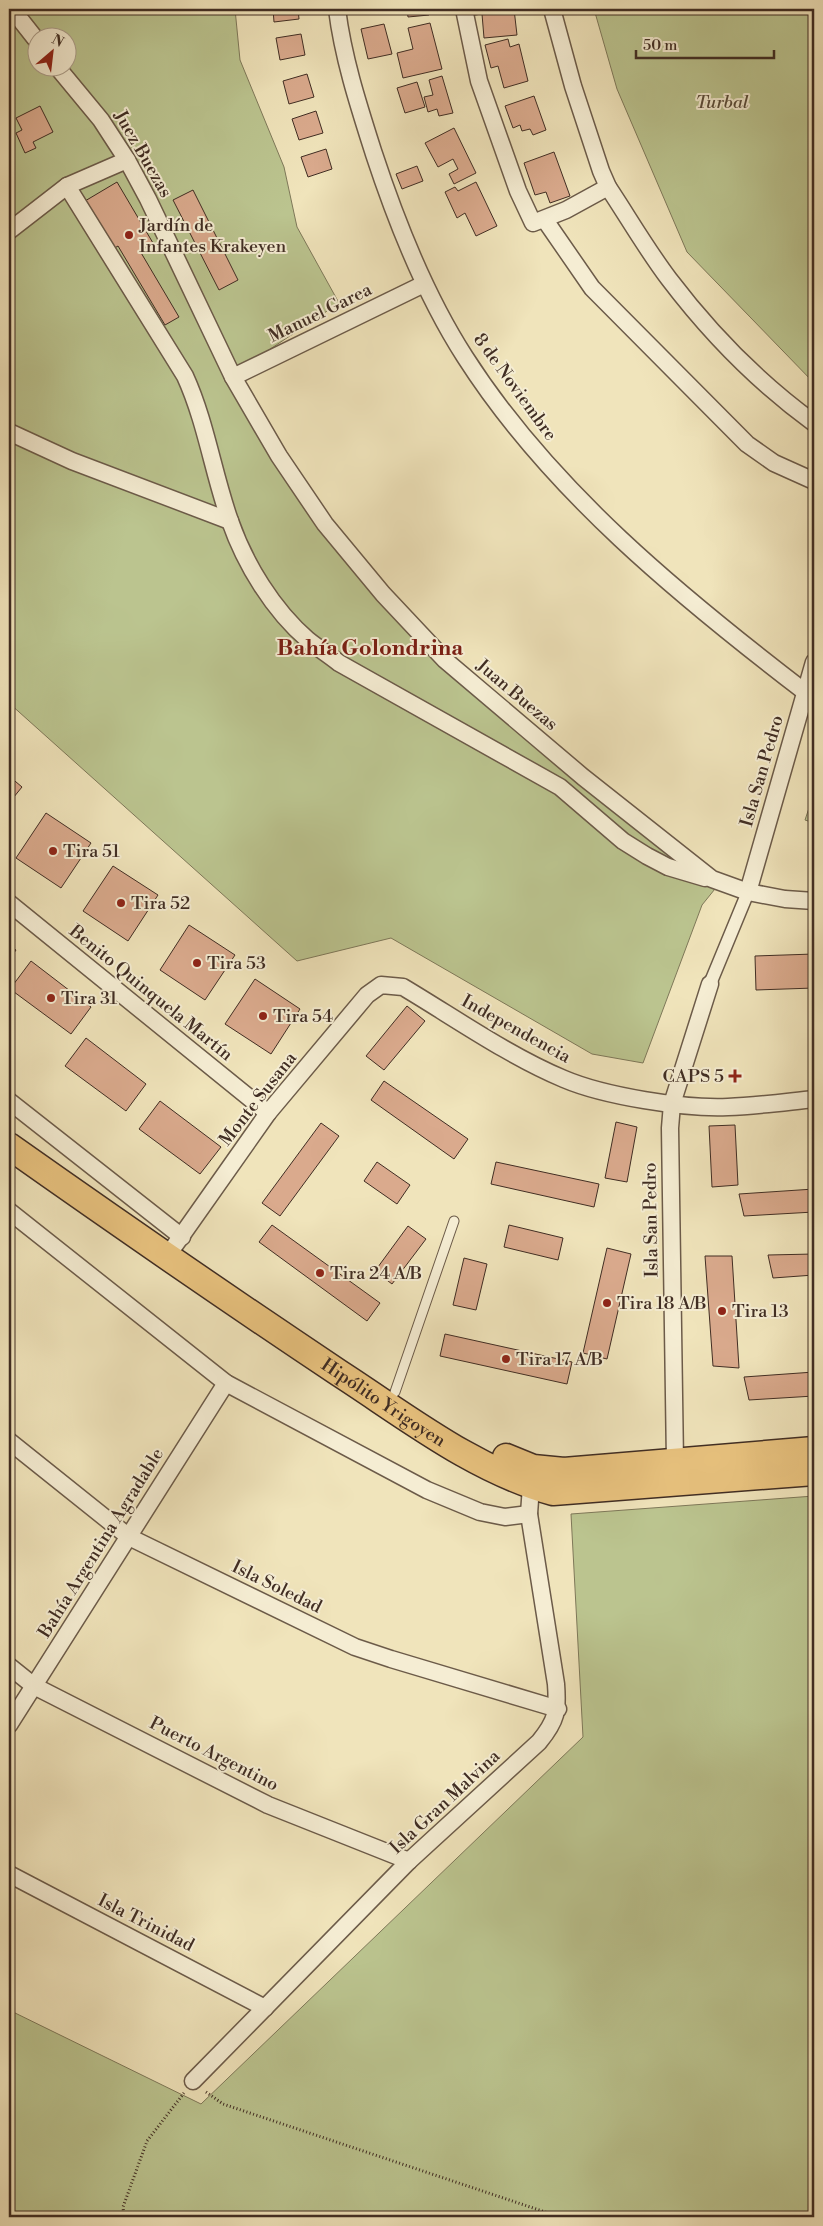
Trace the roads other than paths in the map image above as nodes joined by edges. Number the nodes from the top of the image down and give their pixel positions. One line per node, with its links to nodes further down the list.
1 (12, 9): 5 (street)
2 (337, 9): 12 (street, 8 de Noviembre)
3 (464, 9): 10 (street)
4 (552, 9): 9 (street)
5 (28, 29)
6 (66, 78): 7 (street, Juez Buezas)
7 (128, 160): 8 (street); 13 (street, Juez Buezas)
8 (67, 186): 11 (street); 17 (street)
9 (608, 187): 10 (street); 14 (street)
10 (545, 220): 16 (street)
11 (9, 231)
12 (424, 284): 13 (street, Manuel Garea); 19 (street, 8 de Noviembre)
13 (233, 377): 20 (street, Juan Buezas)
14 (814, 423)
15 (9, 432): 17 (street)
16 (814, 481)
17 (230, 522): 20 (street)
18 (814, 662): 19 (street, Isla San Pedro)
19 (805, 692): 21 (street, Isla San Pedro)
20 (712, 880): 21 (street, Juan Buezas)
21 (748, 892): 22 (street, Juan Buezas); 24 (street)
22 (814, 900)
23 (9, 903): 29 (street, Benito Quinquela Martín)
24 (710, 984): 28 (street, Isla San Pedro)
25 (381, 985): 28 (street, Independencia); 29 (street, Monte Susana)
26 (814, 1099): 28 (street, Independencia)
27 (9, 1101): 34 (street)
28 (672, 1104): 39 (street, Isla San Pedro)
29 (268, 1113): 34 (street, Monte Susana)
30 (9, 1130): 34 (main road, Hipólito Yrigoyen)
31 (9, 1146): 41 (main road, Hipólito Yrigoyen)
32 (9, 1210): 35 (street)
33 (454, 1221): 36 (lane)
34 (179, 1241): 36 (main road, Hipólito Yrigoyen)
35 (226, 1383): 42 (street); 43 (street, Bahía Argentina Agradable)
36 (395, 1392): 39 (main road, Hipólito Yrigoyen)
37 (9, 1441): 43 (street, Isla Soledad)
38 (814, 1450): 39 (main road, Hipólito Yrigoyen)
39 (675, 1462)
40 (814, 1472): 41 (main road, Hipólito Yrigoyen)
41 (531, 1486): 42 (street, Isla Gran Malvina)
42 (529, 1514): 46 (street, Isla Gran Malvina)
43 (129, 1537): 45 (street, Bahía Argentina Agradable); 46 (street, Isla Soledad)
44 (9, 1666): 45 (street, Puerto Argentino)
45 (34, 1686): 47 (street, Bahía Argentina Agradable); 48 (street, Puerto Argentino)
46 (558, 1709): 48 (street, Isla Gran Malvina)
47 (9, 1725)
48 (410, 1861): 50 (street, Isla Gran Malvina)
49 (9, 1874): 50 (street, Isla Trinidad)
50 (265, 2008): 51 (street, Isla Gran Malvina)
51 (193, 2081)

